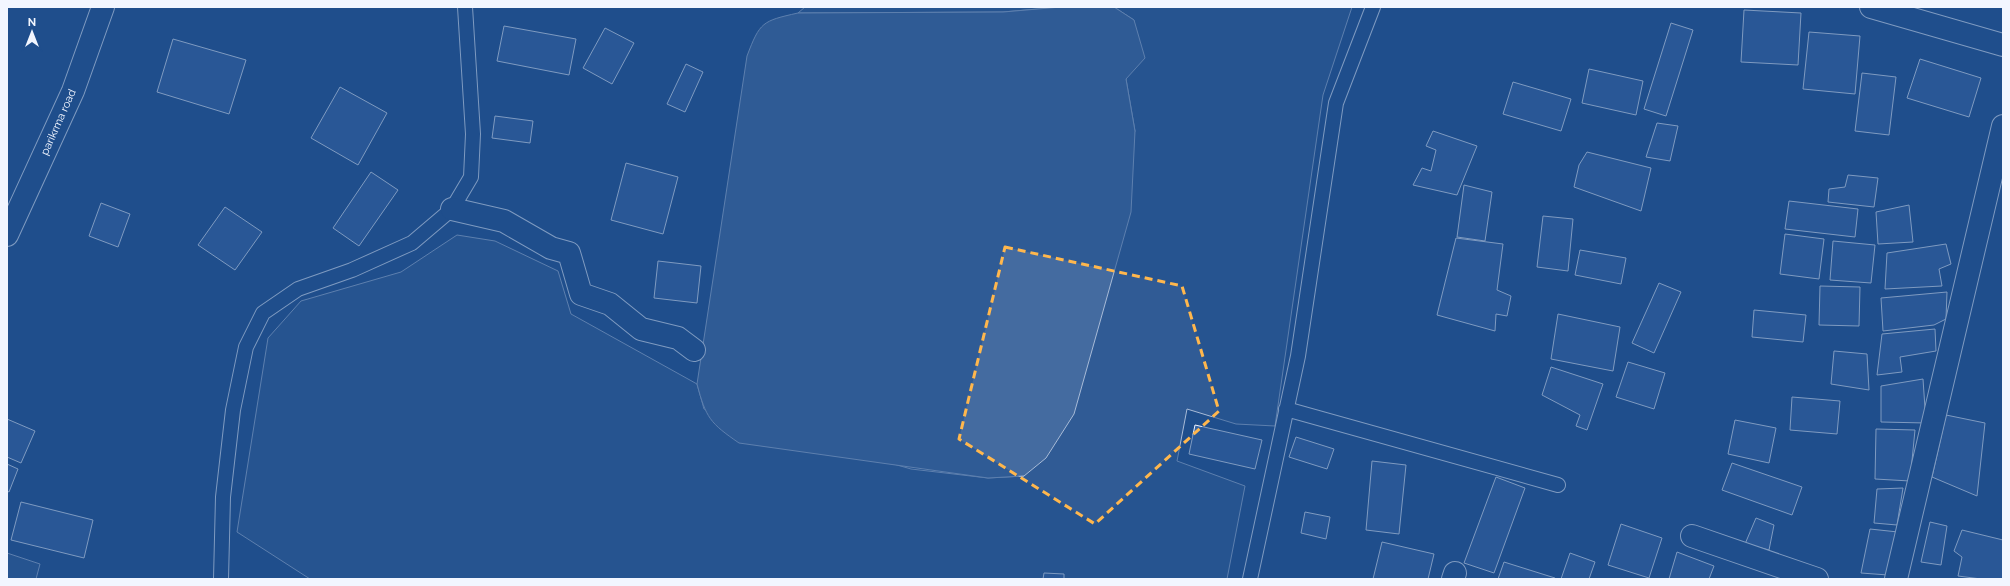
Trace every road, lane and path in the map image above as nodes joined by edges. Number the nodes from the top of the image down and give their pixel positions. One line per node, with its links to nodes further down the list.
1 (103, 7): 8 (street, parikrma road)
2 (465, 7): 7 (lane)
3 (1373, 7): 10 (lane)
4 (1871, 7): 5 (street)
5 (2003, 45)
6 (2003, 126): 16 (street)
7 (452, 209): 9 (street); 13 (lane)
8 (7, 234)
9 (694, 350)
10 (1286, 409): 11 (lane); 14 (lane)
11 (1558, 484)
12 (1692, 536): 15 (street)
13 (221, 579)
14 (1250, 579)
15 (1817, 579)
16 (1896, 579)

